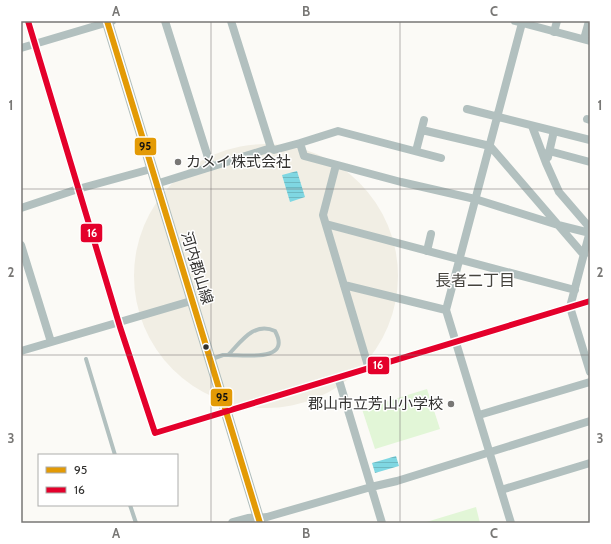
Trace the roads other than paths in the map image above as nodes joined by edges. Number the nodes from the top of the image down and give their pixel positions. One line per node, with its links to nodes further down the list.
1 (28, 21): 10 (street)
2 (165, 21): 28 (street)
3 (231, 21): 21 (street)
4 (557, 21): 8 (street)
5 (589, 21): 9 (street)
6 (109, 22): 10 (street); 29 (main road, 河内郡山線)
7 (519, 22): 8 (street); 13 (street)
8 (554, 32): 9 (street)
9 (587, 40)
10 (35, 44): 11 (street); 31 (street)
11 (21, 48)
12 (467, 109): 13 (street)
13 (498, 118): 15 (street); 20 (street)
14 (424, 120): 16 (street)
15 (532, 126): 17 (street); 26 (street)
16 (422, 130): 20 (street); 22 (street)
17 (554, 131): 18 (street); 23 (street)
18 (590, 140)
19 (300, 143): 21 (street); 22 (street); 27 (street)
20 (490, 146): 32 (street); 35 (street)
21 (271, 148): 28 (street)
22 (416, 151): 24 (street)
23 (549, 151): 25 (street); 26 (street)
24 (441, 158)
25 (590, 162)
26 (546, 163): 36 (street)
27 (336, 165): 32 (street); 34 (street)
28 (211, 167): 30 (street)
29 (151, 169): 30 (main road, 河内郡山線); 31 (street)
30 (156, 184): 44 (main road, 河内郡山線)
31 (78, 190): 33 (street); 48 (street)
32 (476, 199): 35 (street); 41 (street)
33 (21, 208)
34 (326, 224): 39 (street); 42 (street)
35 (558, 225): 36 (street); 40 (street)
36 (590, 231): 40 (street)
37 (431, 234): 39 (street)
38 (21, 244): 49 (street)
39 (427, 250): 41 (street)
40 (584, 255): 43 (street)
41 (460, 259): 43 (street); 47 (street)
42 (344, 285): 47 (street); 55 (street)
43 (575, 290): 46 (street)
44 (191, 301): 48 (street); 54 (main road, 河内郡山線)
45 (590, 301): 46 (street)
46 (570, 307): 50 (street); 56 (street)
47 (446, 310): 50 (street)
48 (119, 322): 49 (street); 59 (street)
49 (52, 342): 51 (street)
50 (456, 342): 55 (street); 60 (street)
51 (21, 351)
52 (228, 355): 52 (lane); 54 (lane)
53 (86, 359): 63 (lane)
54 (209, 359): 59 (main road, 河内郡山線)
55 (368, 369): 57 (street)
56 (590, 372)
57 (338, 377): 59 (street); 65 (street)
58 (590, 382): 60 (street)
59 (226, 412): 68 (main road, 河内郡山線)
60 (479, 415): 62 (street)
61 (590, 421): 62 (street)
62 (490, 451): 65 (street); 66 (street)
63 (115, 454)
64 (590, 463): 66 (street)
65 (371, 487): 68 (street); 71 (street)
66 (501, 490): 72 (street)
67 (130, 506): 69 (lane)
68 (259, 521): 70 (street)
69 (136, 523)
70 (233, 523)
71 (382, 523)
72 (511, 523)

